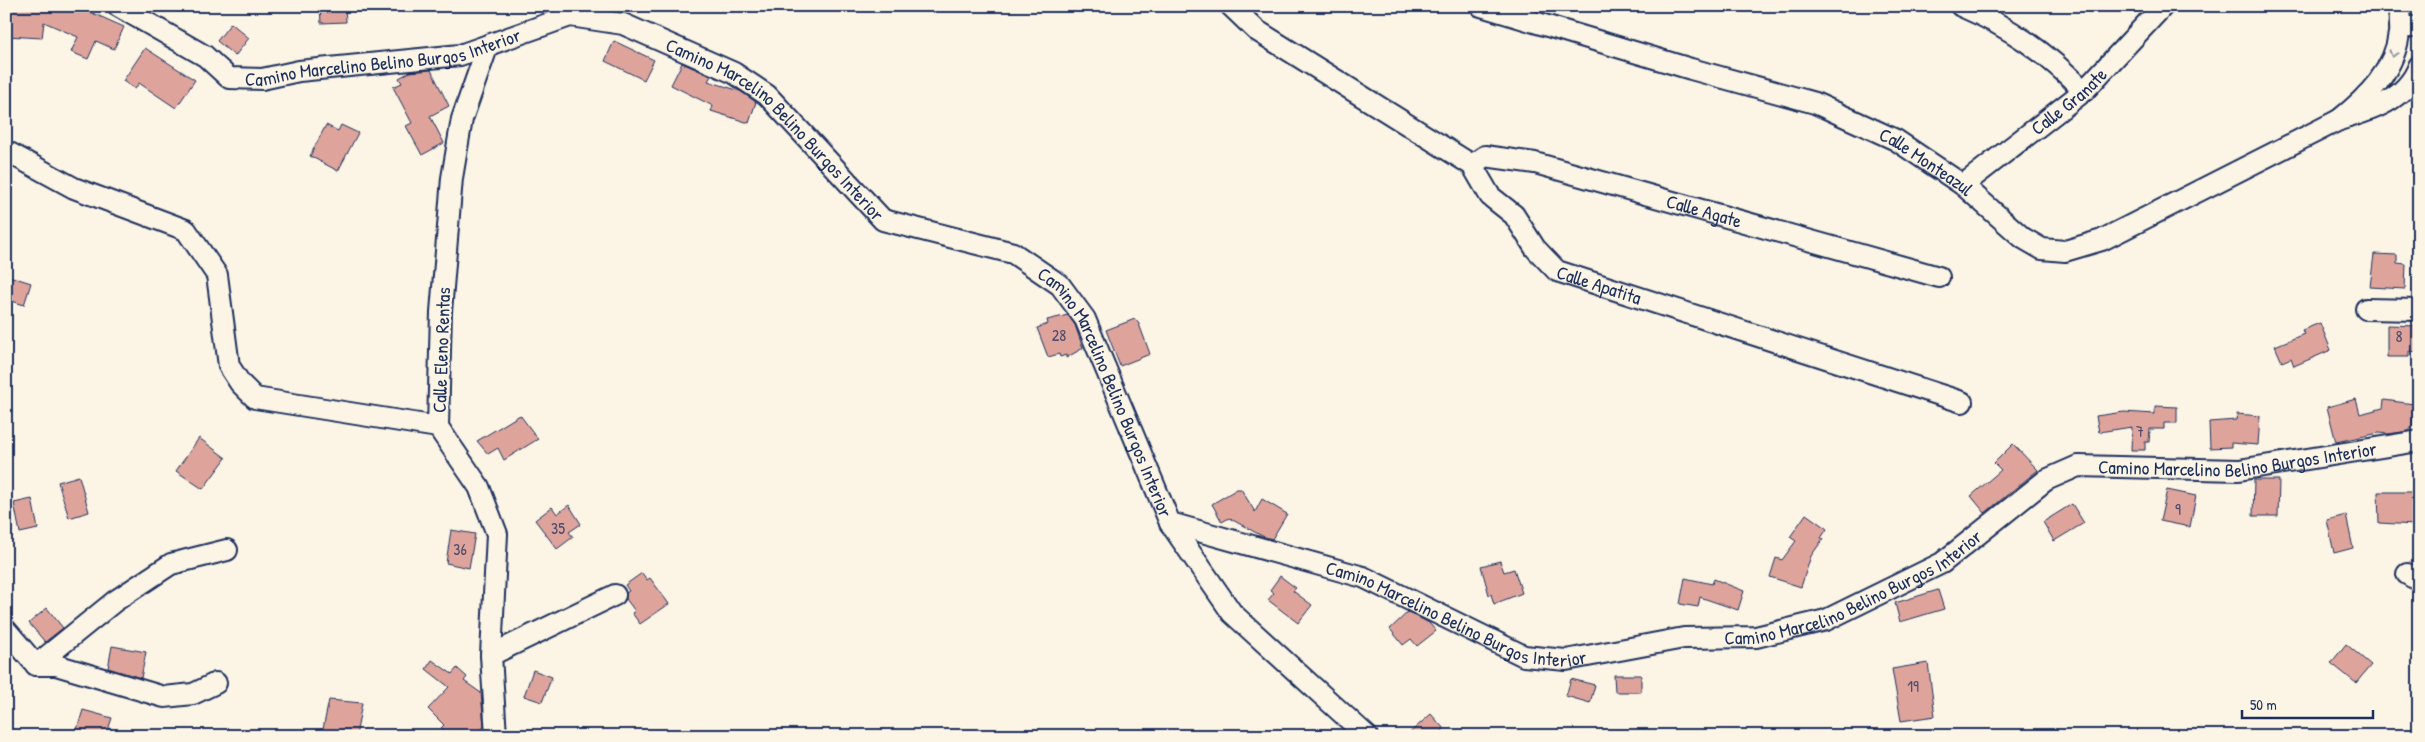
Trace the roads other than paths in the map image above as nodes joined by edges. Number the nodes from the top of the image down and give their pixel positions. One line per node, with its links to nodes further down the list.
1 (118, 6): 8 (street, Camino Marcelino Belino Burgos Interior)
2 (1232, 6): 13 (street, Calle Apatita)
3 (1481, 6): 14 (street, Calle Monteazul)
4 (1960, 6): 10 (street)
5 (2163, 6): 10 (street, Calle Granate)
6 (2399, 6): 7 (street, Calle Monteazul)
7 (2409, 27): 11 (street, Calle Monteazul, one-way to 11)
8 (488, 45): 19 (street, Calle Eleno Rentas); 21 (street, Camino Marcelino Belino Burgos Interior)
9 (2419, 66): 11 (street, Calle Monteazul)
10 (2084, 91): 14 (street, Calle Granate)
11 (2339, 120): 14 (street, Calle Monteazul)
12 (6, 151): 19 (street)
13 (1472, 165): 15 (street, Calle Agate); 18 (street, Calle Apatita)
14 (1963, 185)
15 (1939, 277)
16 (2366, 309): 17 (street)
17 (2419, 310)
18 (1962, 402)
19 (438, 427): 25 (street, Calle Eleno Rentas)
20 (2419, 441): 21 (street, Camino Marcelino Belino Burgos Interior)
21 (1170, 523): 29 (street)
22 (226, 550): 26 (street)
23 (616, 596): 25 (street)
24 (6, 630): 26 (street)
25 (491, 655): 28 (street, Calle Eleno Rentas)
26 (36, 665): 27 (street)
27 (216, 683)
28 (496, 736)
29 (1367, 736)

